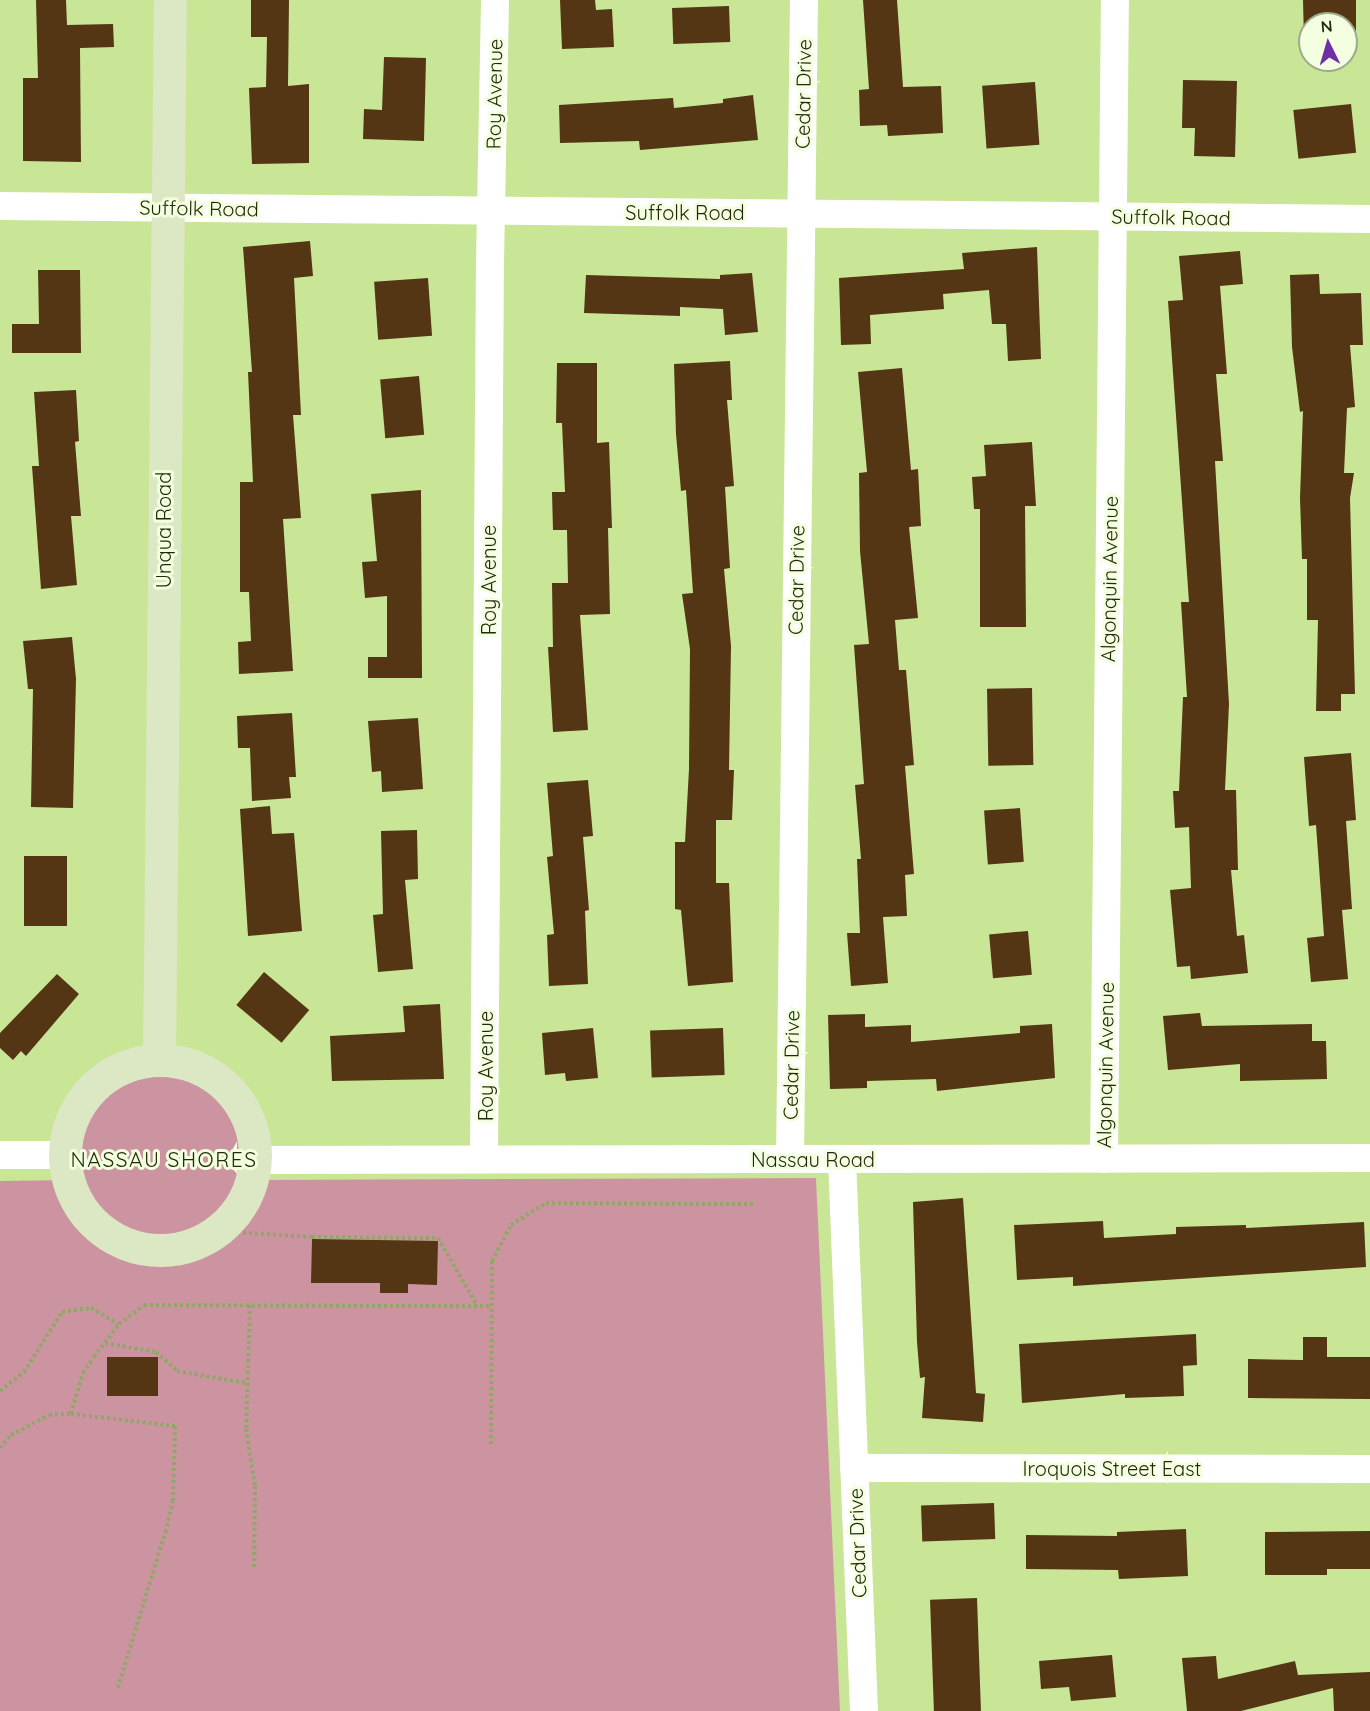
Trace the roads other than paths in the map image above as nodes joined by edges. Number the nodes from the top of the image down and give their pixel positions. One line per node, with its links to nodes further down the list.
1 (170, 0): 6 (street, Unqua Road)
2 (495, 0): 7 (street, Roy Avenue)
3 (804, 0): 8 (street, Cedar Drive)
4 (1115, 0): 9 (street, Algonquin Avenue)
5 (0, 206): 6 (street, Suffolk Road)
6 (169, 207): 7 (street, Suffolk Road); 11 (street, Unqua Road)
7 (493, 211): 8 (street, Suffolk Road); 15 (street, Roy Avenue)
8 (799, 213): 9 (street, Suffolk Road); 16 (street, Cedar Drive)
9 (1113, 216): 10 (street, Suffolk Road); 18 (street, Algonquin Avenue)
10 (1370, 219)
11 (159, 1060): 13 (street); 19 (street)
12 (0, 1155): 13 (street)
13 (65, 1155): 19 (street)
14 (1370, 1158): 18 (street, Nassau Road)
15 (484, 1159): 16 (street, Nassau Road); 19 (street, Nassau Road)
16 (790, 1159): 17 (street, Nassau Road)
17 (842, 1159): 18 (street, Nassau Road); 20 (street, Cedar Drive)
18 (1104, 1159)
19 (255, 1160)
20 (854, 1468): 21 (street, Iroquois Street East); 22 (street, Cedar Drive)
21 (1370, 1469)
22 (864, 1711)

